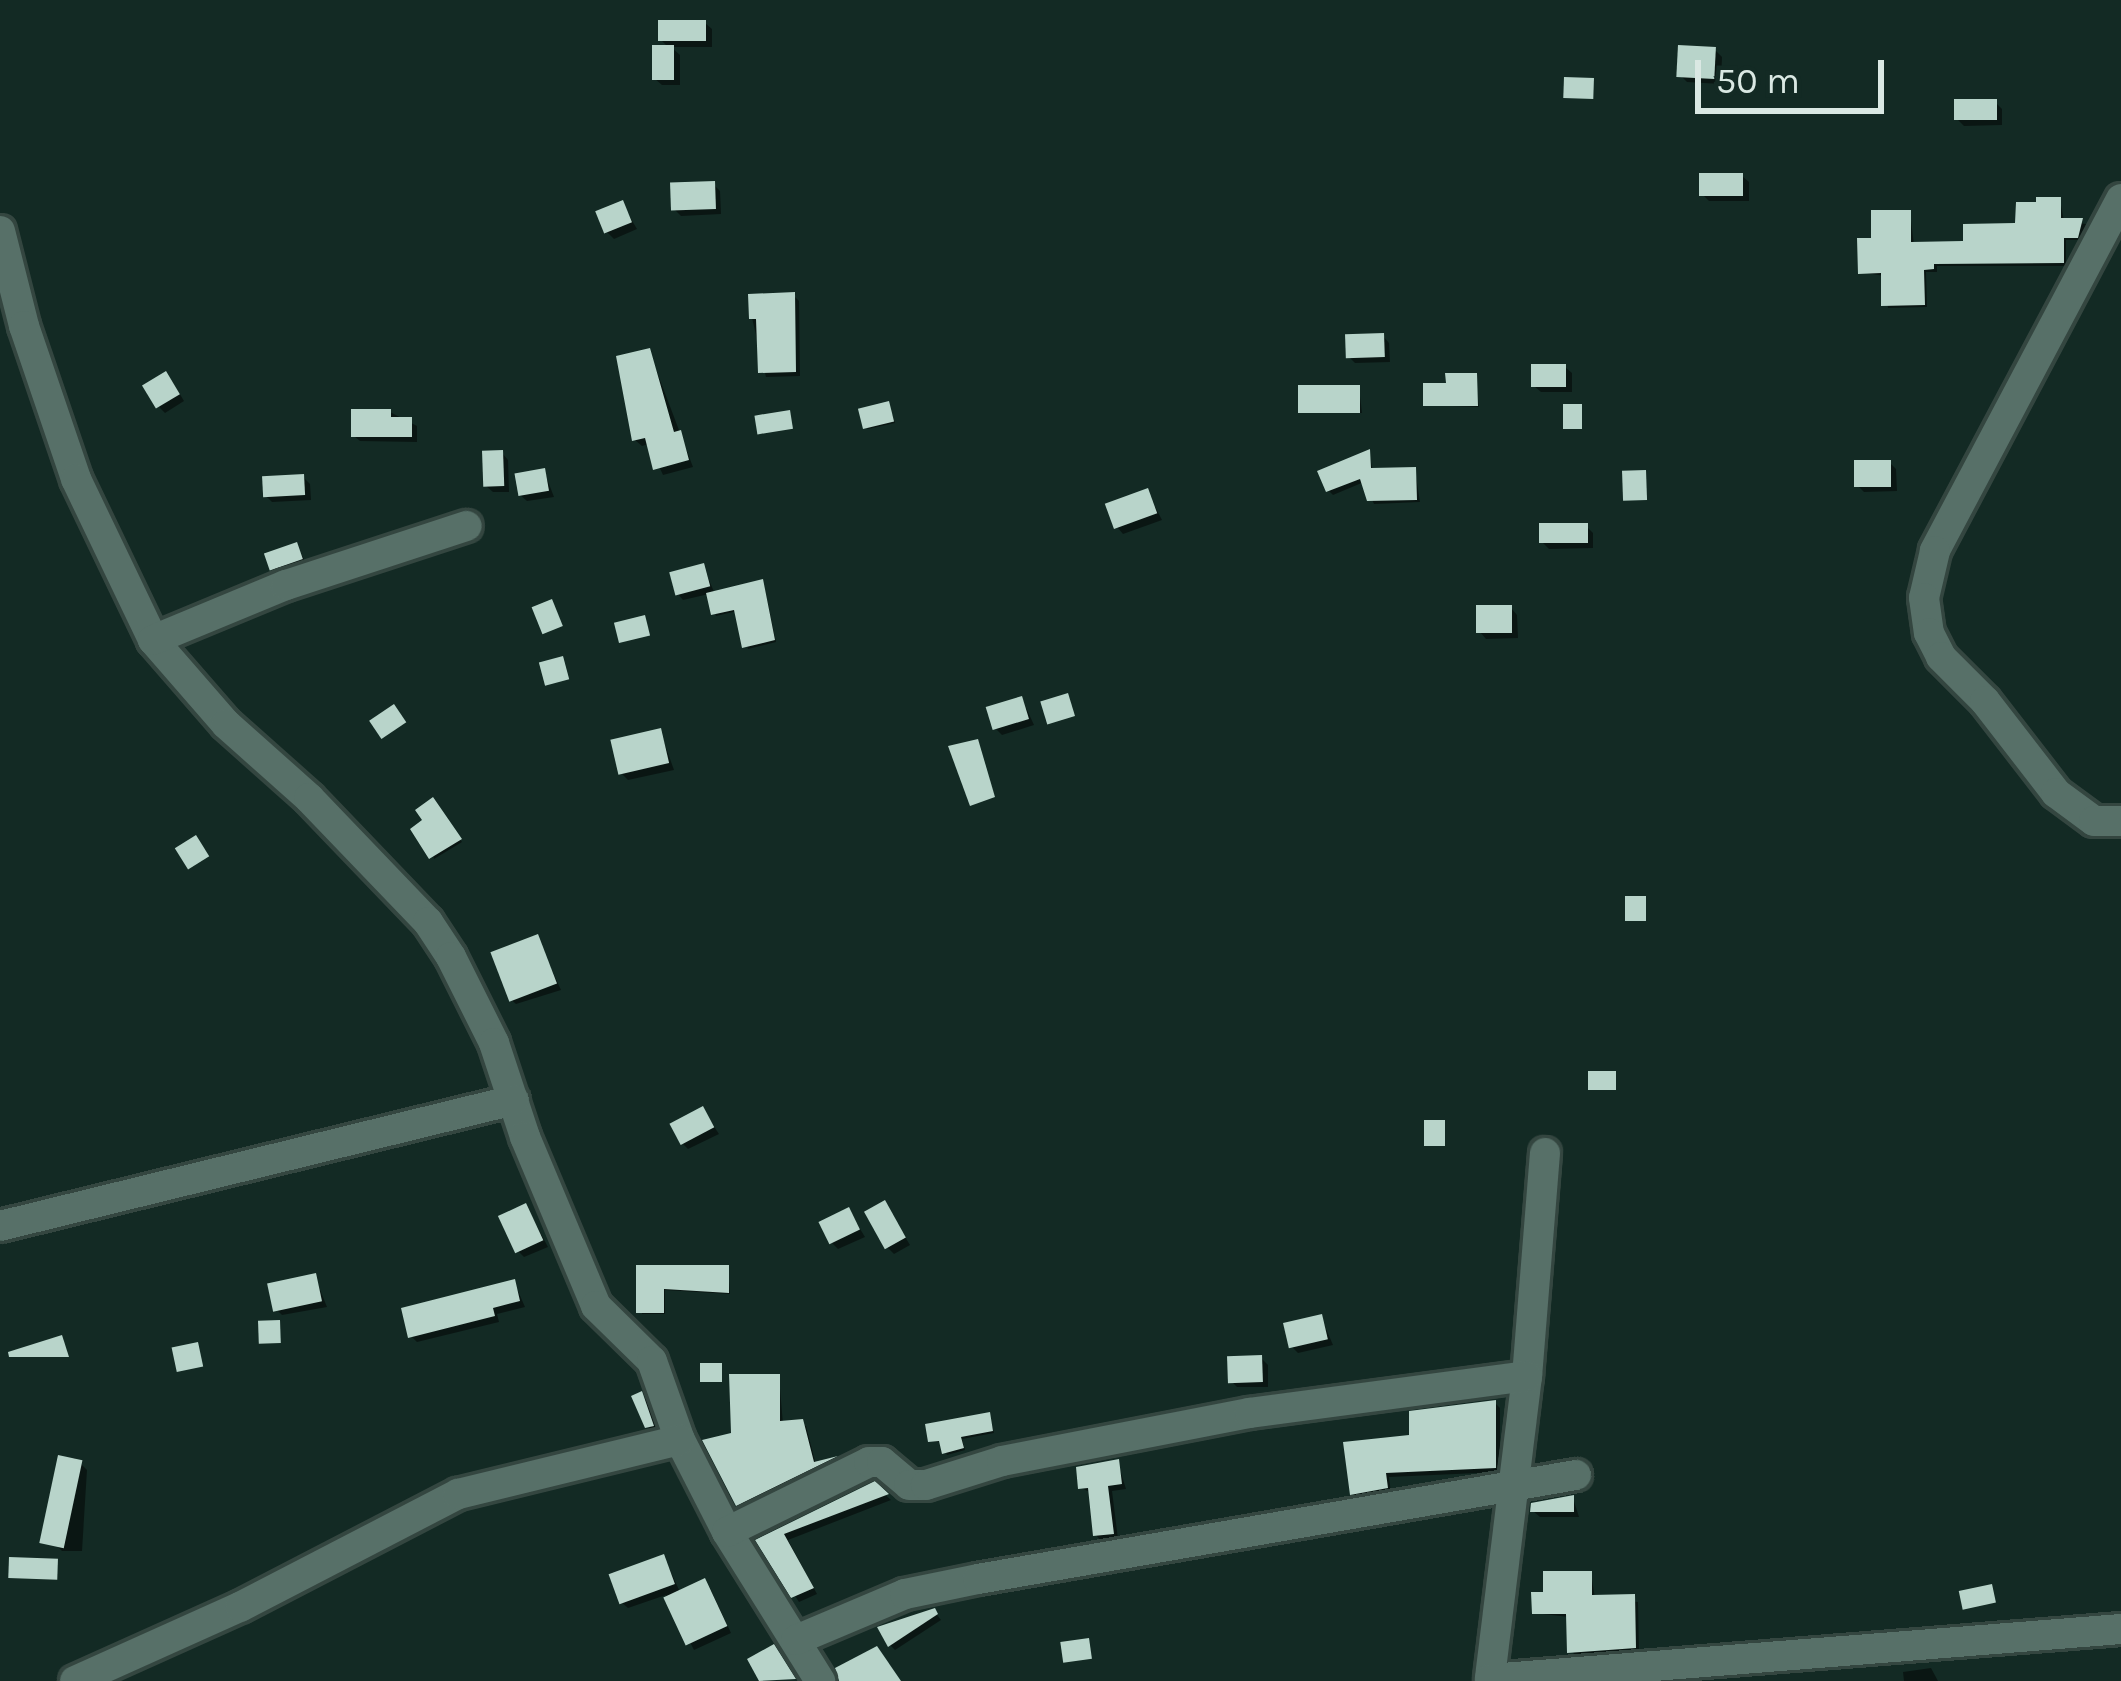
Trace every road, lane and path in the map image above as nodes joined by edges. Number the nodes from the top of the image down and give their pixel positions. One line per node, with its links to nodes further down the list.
1 (2121, 199): 5 (street)
2 (0, 231): 4 (street)
3 (467, 526): 4 (street)
4 (153, 640): 6 (street)
5 (2121, 820)
6 (514, 1100): 8 (street); 10 (street)
7 (1545, 1153): 9 (street)
8 (0, 1226)
9 (1527, 1376): 12 (street); 13 (street)
10 (680, 1440): 13 (street); 17 (street)
11 (1576, 1475): 12 (street)
12 (1510, 1486): 15 (street); 16 (street)
13 (728, 1532): 15 (street)
14 (2121, 1629): 16 (street)
15 (796, 1640): 18 (street)
16 (1483, 1680)
17 (75, 1681)
18 (820, 1681)

